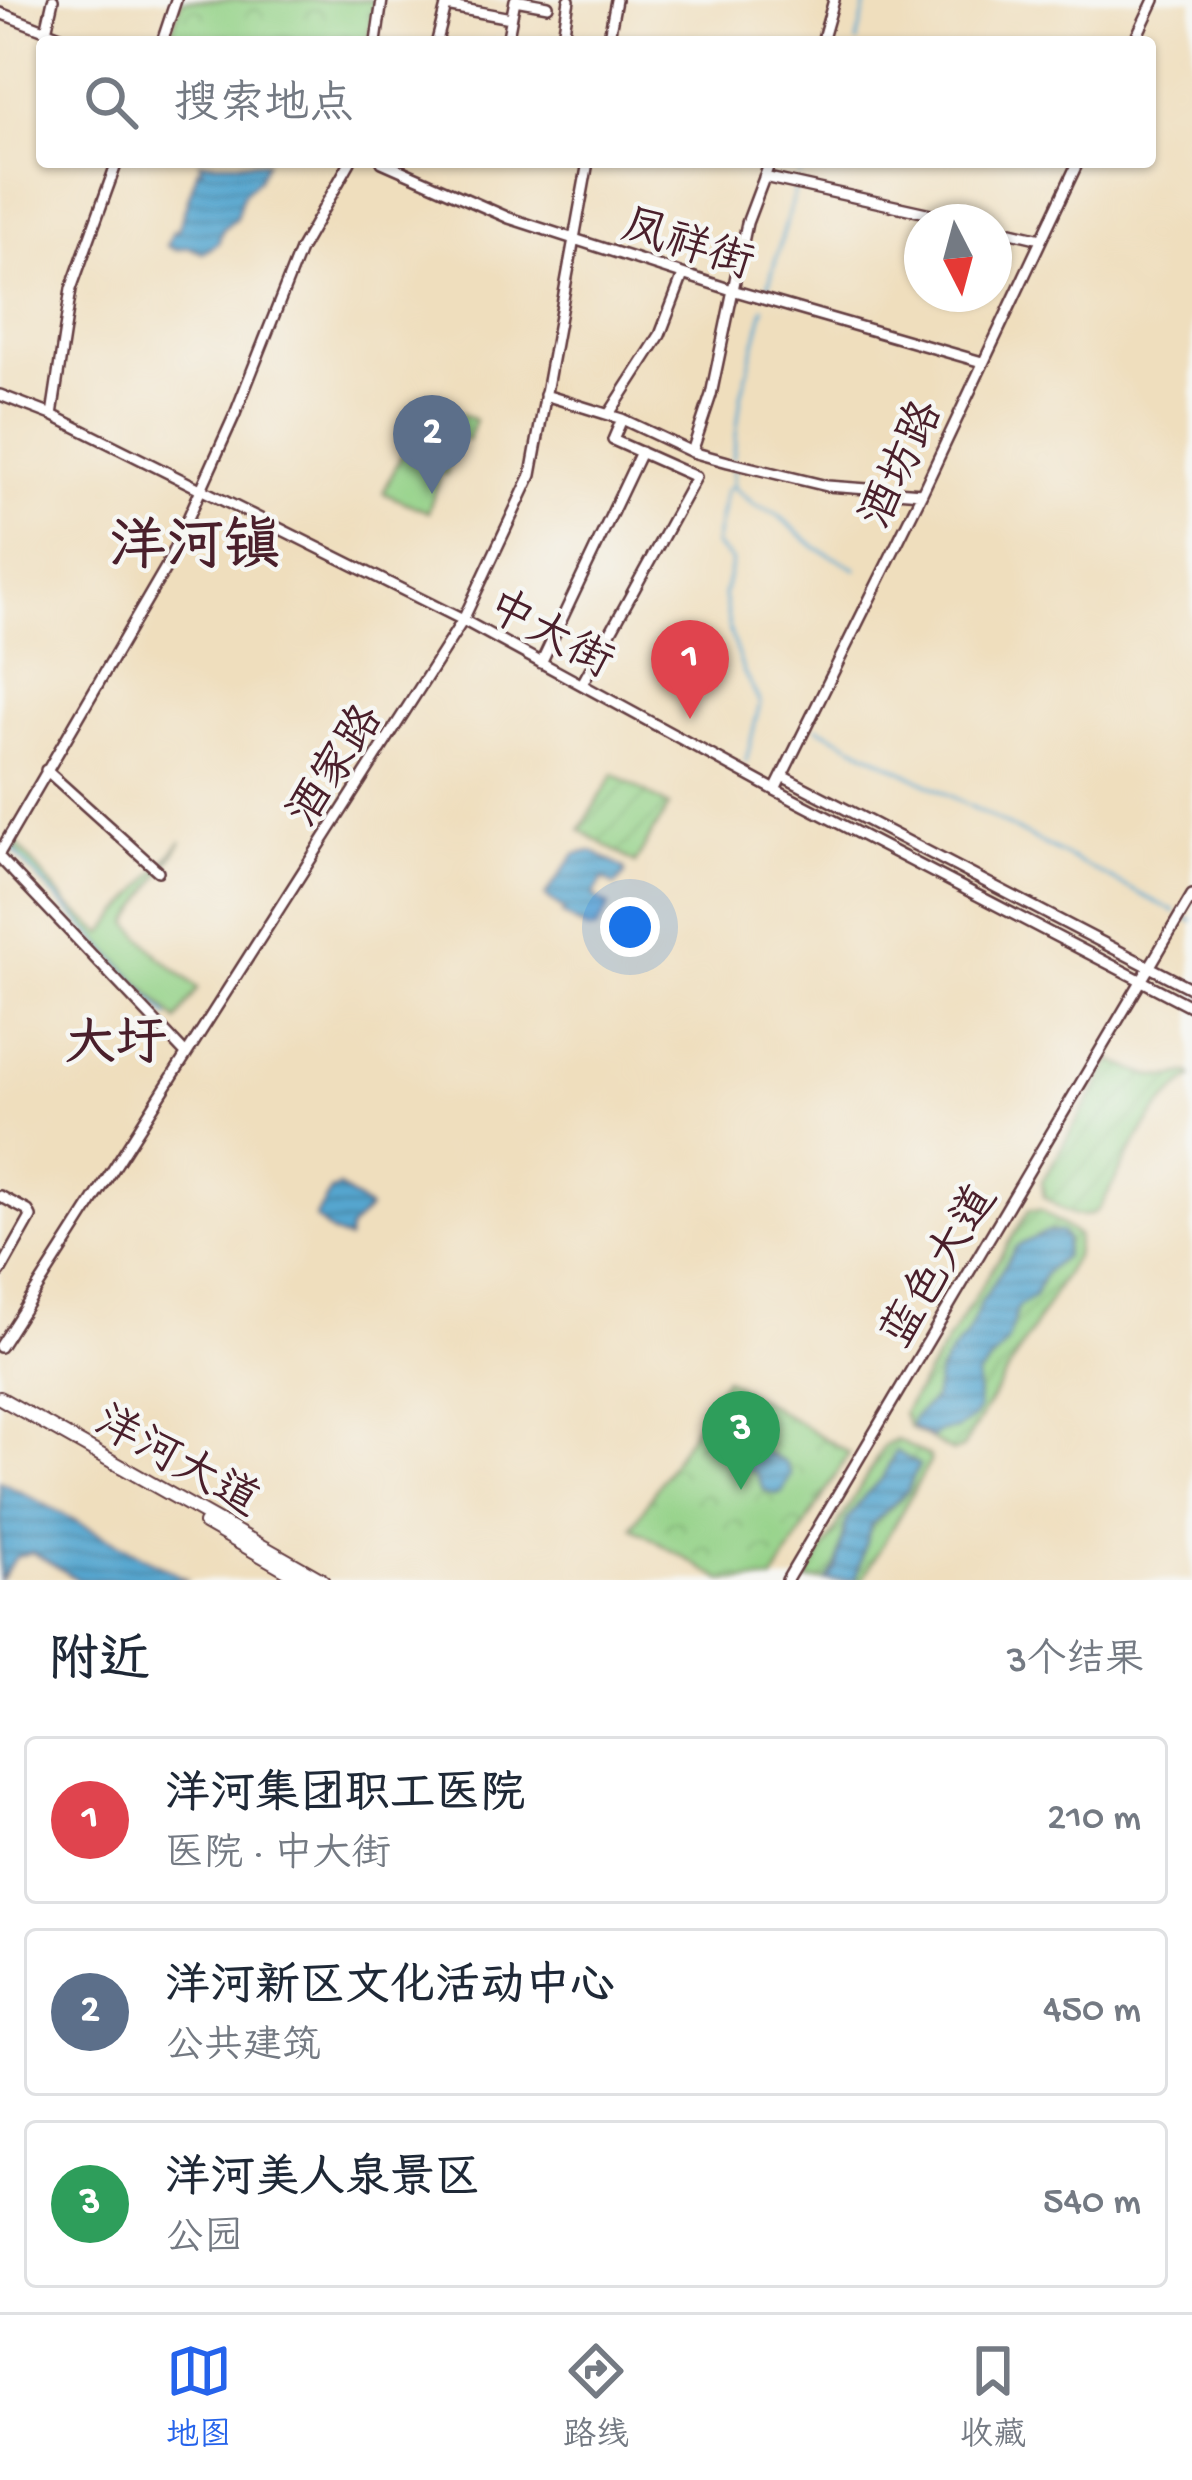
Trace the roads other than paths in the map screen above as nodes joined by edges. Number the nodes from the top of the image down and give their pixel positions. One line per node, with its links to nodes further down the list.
1 (53, 0): 12 (street)
2 (176, 0): 14 (street)
3 (382, 0): 15 (street)
4 (515, 0): 9 (street); 11 (street)
5 (569, 0): 18 (street)
6 (616, 0): 19 (street)
7 (834, 0): 20 (street)
8 (1154, 0): 21 (street)
9 (548, 6)
10 (0, 13): 12 (street)
11 (512, 19): 16 (street); 17 (street)
12 (46, 31): 13 (street)
13 (60, 36)
14 (164, 36)
15 (377, 36)
16 (438, 36)
17 (508, 36)
18 (563, 36)
19 (609, 36)
20 (824, 36)
21 (1137, 36)
22 (115, 168): 39 (street)
23 (347, 168): 43 (street)
24 (396, 168): 32 (street, 凤祥街)
25 (587, 168): 32 (street, 酒家路)
26 (768, 168): 28 (street)
27 (1075, 168): 31 (street, 酒坊路)
28 (764, 177): 29 (street); 34 (street)
29 (904, 208)
30 (1012, 232): 31 (street)
31 (1041, 238): 35 (street, 酒坊路)
32 (575, 239): 33 (street, 凤祥街); 36 (street, 酒家路)
33 (683, 275): 34 (street, 凤祥街); 38 (street)
34 (732, 290): 35 (street, 凤祥街); 42 (street)
35 (982, 362): 44 (street, 酒坊路)
36 (545, 394): 38 (street); 45 (street, 酒家路)
37 (0, 395): 39 (street, 中大街)
38 (609, 414): 40 (street)
39 (52, 416): 43 (street, 中大街)
40 (622, 419): 41 (street); 42 (street)
41 (641, 452): 46 (street); 47 (street)
42 (692, 452): 44 (street)
43 (202, 490): 45 (street, 中大街); 48 (street)
44 (922, 494): 49 (street, 酒坊路)
45 (463, 620): 46 (street, 中大街); 58 (street, 酒家路)
46 (541, 663): 47 (street, 中大街)
47 (582, 684): 50 (street, 中大街)
48 (46, 770): 51 (street); 52 (street)
49 (782, 776): 50 (street, 酒坊路); 54 (street)
50 (775, 790): 55 (street, 中大街)
51 (0, 853): 58 (street)
52 (158, 871)
53 (1192, 895): 54 (street, 蓝色大道)
54 (1151, 968): 55 (street, 蓝色大道); 56 (street)
55 (1143, 981): 57 (street, 中大街); 67 (street, 蓝色大道)
56 (1192, 989)
57 (1192, 1007)
58 (185, 1053): 62 (street, 酒家路)
59 (0, 1196): 60 (street)
60 (0, 1272)
61 (0, 1321): 62 (street)
62 (12, 1328): 63 (street, 酒家路)
63 (0, 1347)
64 (0, 1402): 65 (main road, 洋河大道); 66 (main road, 洋河大道)
65 (304, 1580)
66 (322, 1580)
67 (788, 1580)

